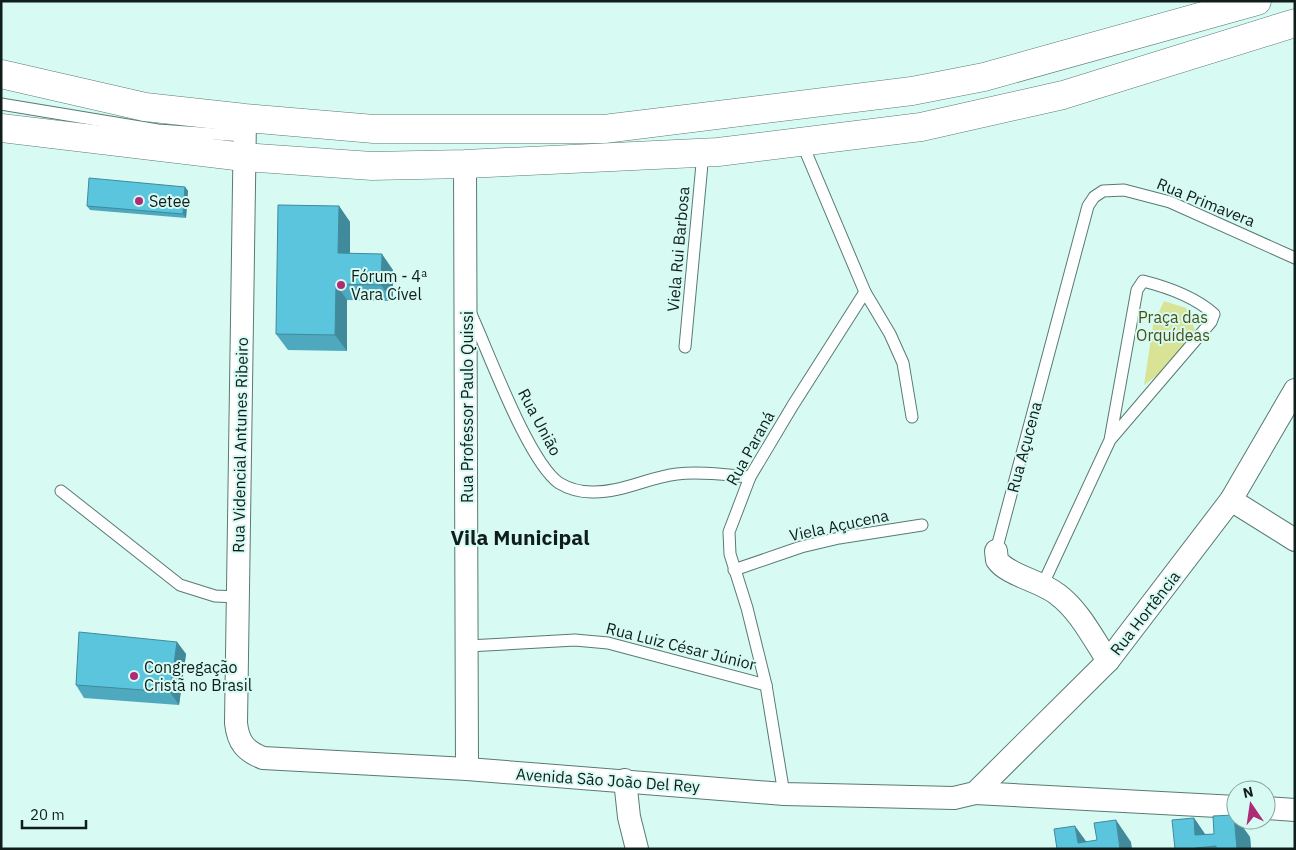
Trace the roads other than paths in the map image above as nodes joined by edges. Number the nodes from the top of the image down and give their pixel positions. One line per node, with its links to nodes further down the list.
1 (1257, 1): 6 (main road)
2 (1295, 23): 7 (main road)
3 (1, 74): 6 (main road)
4 (1, 104): 6 (lane)
5 (1, 128): 6 (main road)
6 (244, 137): 9 (main road); 26 (street, Rua Videncial Antunes Ribeiro)
7 (802, 143): 8 (main road); 12 (lane)
8 (702, 153): 9 (main road); 14 (lane, Viela Rui Barbosa)
9 (465, 164): 13 (street, Rua Professor Paulo Quissi)
10 (1103, 192): 11 (lane, Rua Primavera); 23 (lane, Rua Açucena)
11 (1295, 258)
12 (865, 292): 16 (lane); 18 (lane, Rua Paraná)
13 (467, 304): 18 (lane, Rua União); 27 (street, Rua Professor Paulo Quissi)
14 (685, 347)
15 (1295, 390): 20 (street, Rua Hortência)
16 (912, 417)
17 (1110, 440): 17 (lane); 25 (lane)
18 (750, 477): 24 (lane, Rua Paraná)
19 (60, 491): 26 (lane)
20 (1231, 500): 22 (street); 28 (street, Rua Hortência)
21 (922, 525): 24 (lane, Viela Açucena)
22 (1295, 540)
23 (996, 550): 25 (street, Rua Açucena)
24 (734, 570): 29 (lane, Rua Paraná)
25 (1043, 584): 28 (street, Rua Açucena)
26 (238, 597): 30 (street, Rua Videncial Antunes Ribeiro)
27 (468, 646): 29 (lane, Rua Luiz César Júnior); 31 (street, Rua Professor Paulo Quissi)
28 (1108, 661): 34 (street, Rua Hortência)
29 (766, 685): 33 (lane, Rua Paraná)
30 (262, 758): 31 (street, Avenida São João Del Rey)
31 (467, 769): 32 (street, Avenida São João Del Rey)
32 (625, 780): 33 (street, Avenida São João Del Rey); 38 (street)
33 (784, 794): 34 (street, Avenida São João Del Rey)
34 (965, 796): 35 (street, Avenida São João Del Rey)
35 (1226, 807)
36 (1276, 809): 37 (street)
37 (1295, 810)
38 (637, 849)

